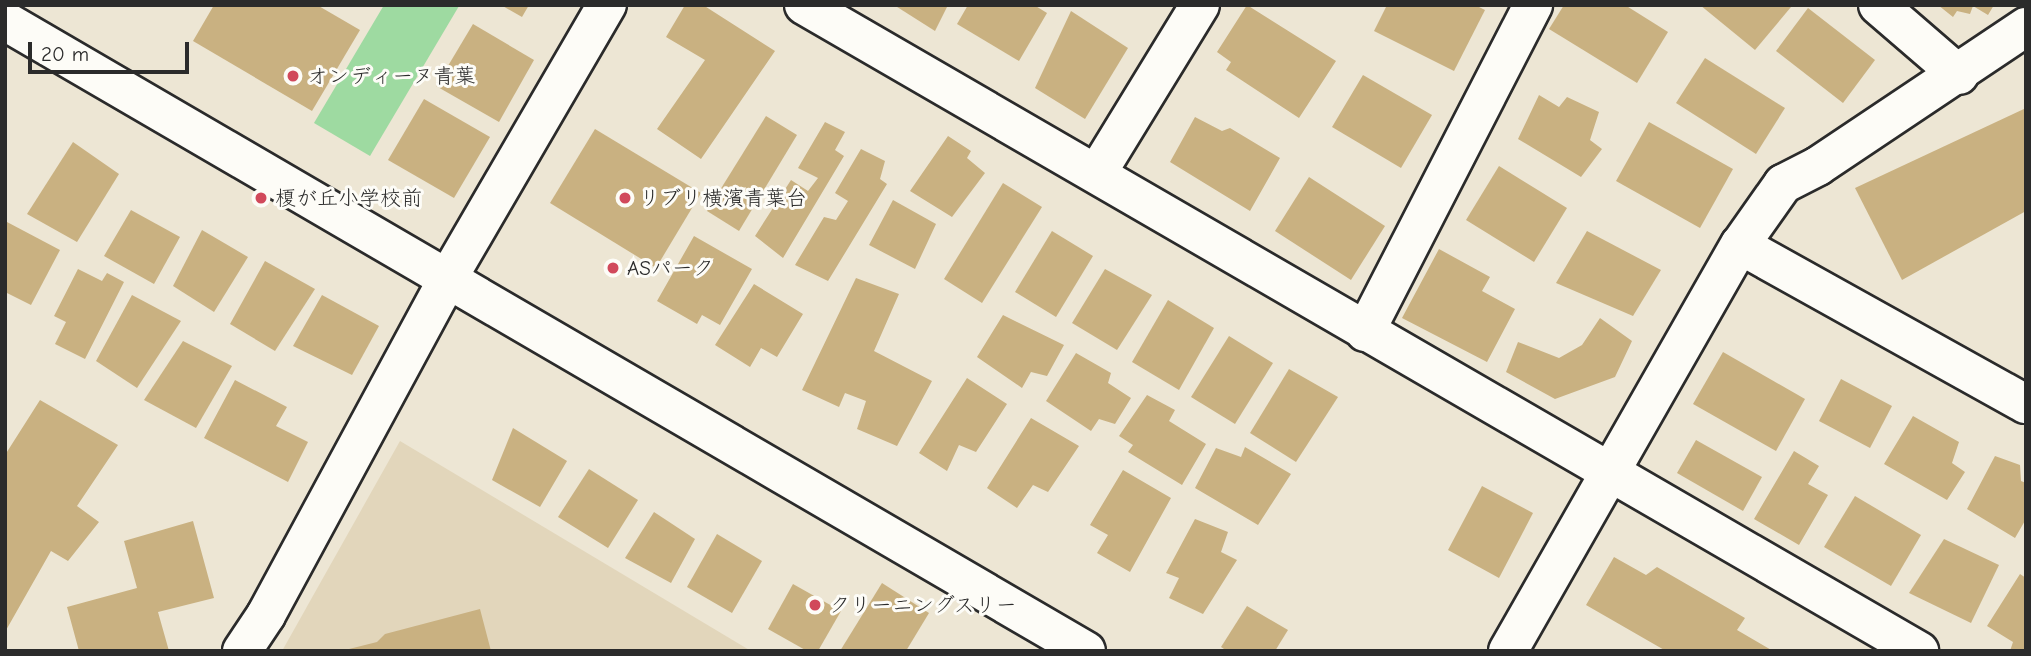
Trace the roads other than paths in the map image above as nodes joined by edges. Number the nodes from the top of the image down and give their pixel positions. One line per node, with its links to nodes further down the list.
1 (607, 5): 11 (street)
2 (804, 5): 9 (street)
3 (1200, 5): 9 (street)
4 (1533, 5): 12 (street)
5 (1878, 5): 8 (street)
6 (5, 21): 11 (street)
7 (2026, 27): 8 (street)
8 (1959, 75): 10 (street)
9 (1097, 173): 12 (street)
10 (1740, 245): 13 (street); 14 (street)
11 (449, 276): 15 (street); 16 (street)
12 (1364, 332): 14 (street)
13 (2026, 404)
14 (1609, 471): 17 (street); 18 (street)
15 (242, 651)
16 (1086, 651)
17 (1508, 651)
18 (1919, 651)

